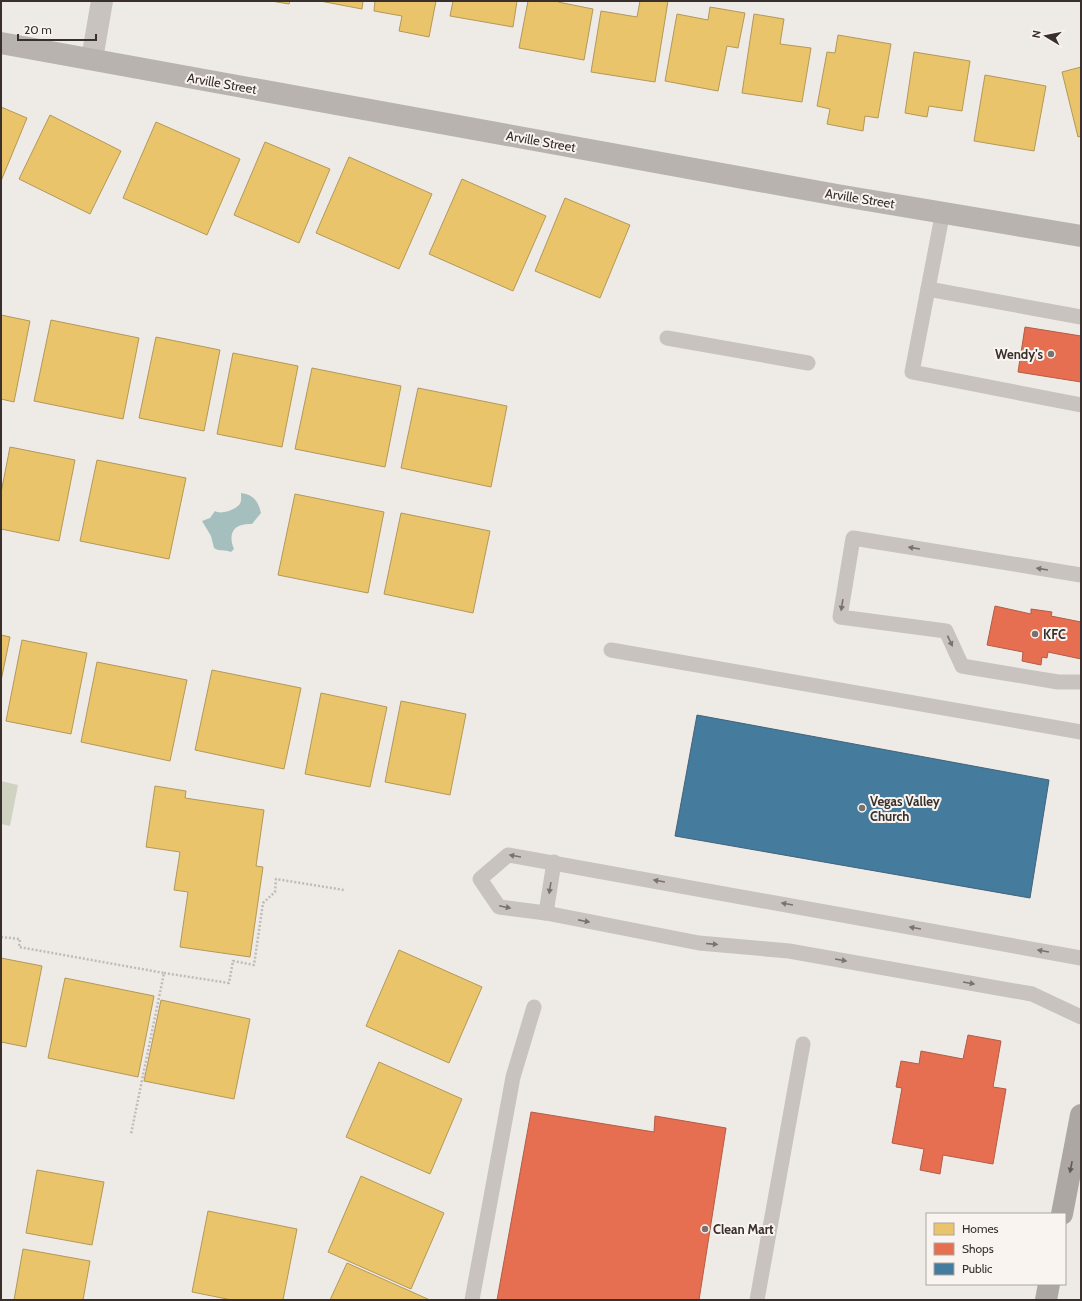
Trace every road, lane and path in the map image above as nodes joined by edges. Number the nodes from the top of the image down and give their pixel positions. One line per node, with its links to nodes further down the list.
1 (102, 1): 3 (street)
2 (1, 43): 3 (street, Arville Street)
3 (92, 60): 4 (street, Arville Street)
4 (943, 211): 5 (street, Arville Street); 6 (lane)
5 (1081, 236)
6 (928, 289): 7 (lane); 10 (lane)
7 (1081, 317)
8 (667, 338): 9 (lane)
9 (808, 363)
10 (1081, 404)
11 (1081, 575): 13 (lane, one-way to 13)
12 (611, 650): 14 (lane)
13 (1081, 682)
14 (1081, 732)
15 (554, 862): 17 (lane, one-way to 17); 17 (lane, one-way to 17); 19 (lane, one-way to 15)
16 (344, 890): 20 (path)
17 (546, 913): 22 (lane, one-way to 22)
18 (1, 936): 20 (path)
19 (1081, 958)
20 (164, 973): 25 (path)
21 (534, 1007): 28 (lane)
22 (1081, 1018)
23 (803, 1044): 29 (lane)
24 (1081, 1115): 26 (main road, one-way to 26)
25 (131, 1134)
26 (1062, 1213)
27 (1049, 1285): 30 (main road)
28 (472, 1300)
29 (757, 1300)
30 (1046, 1300)

